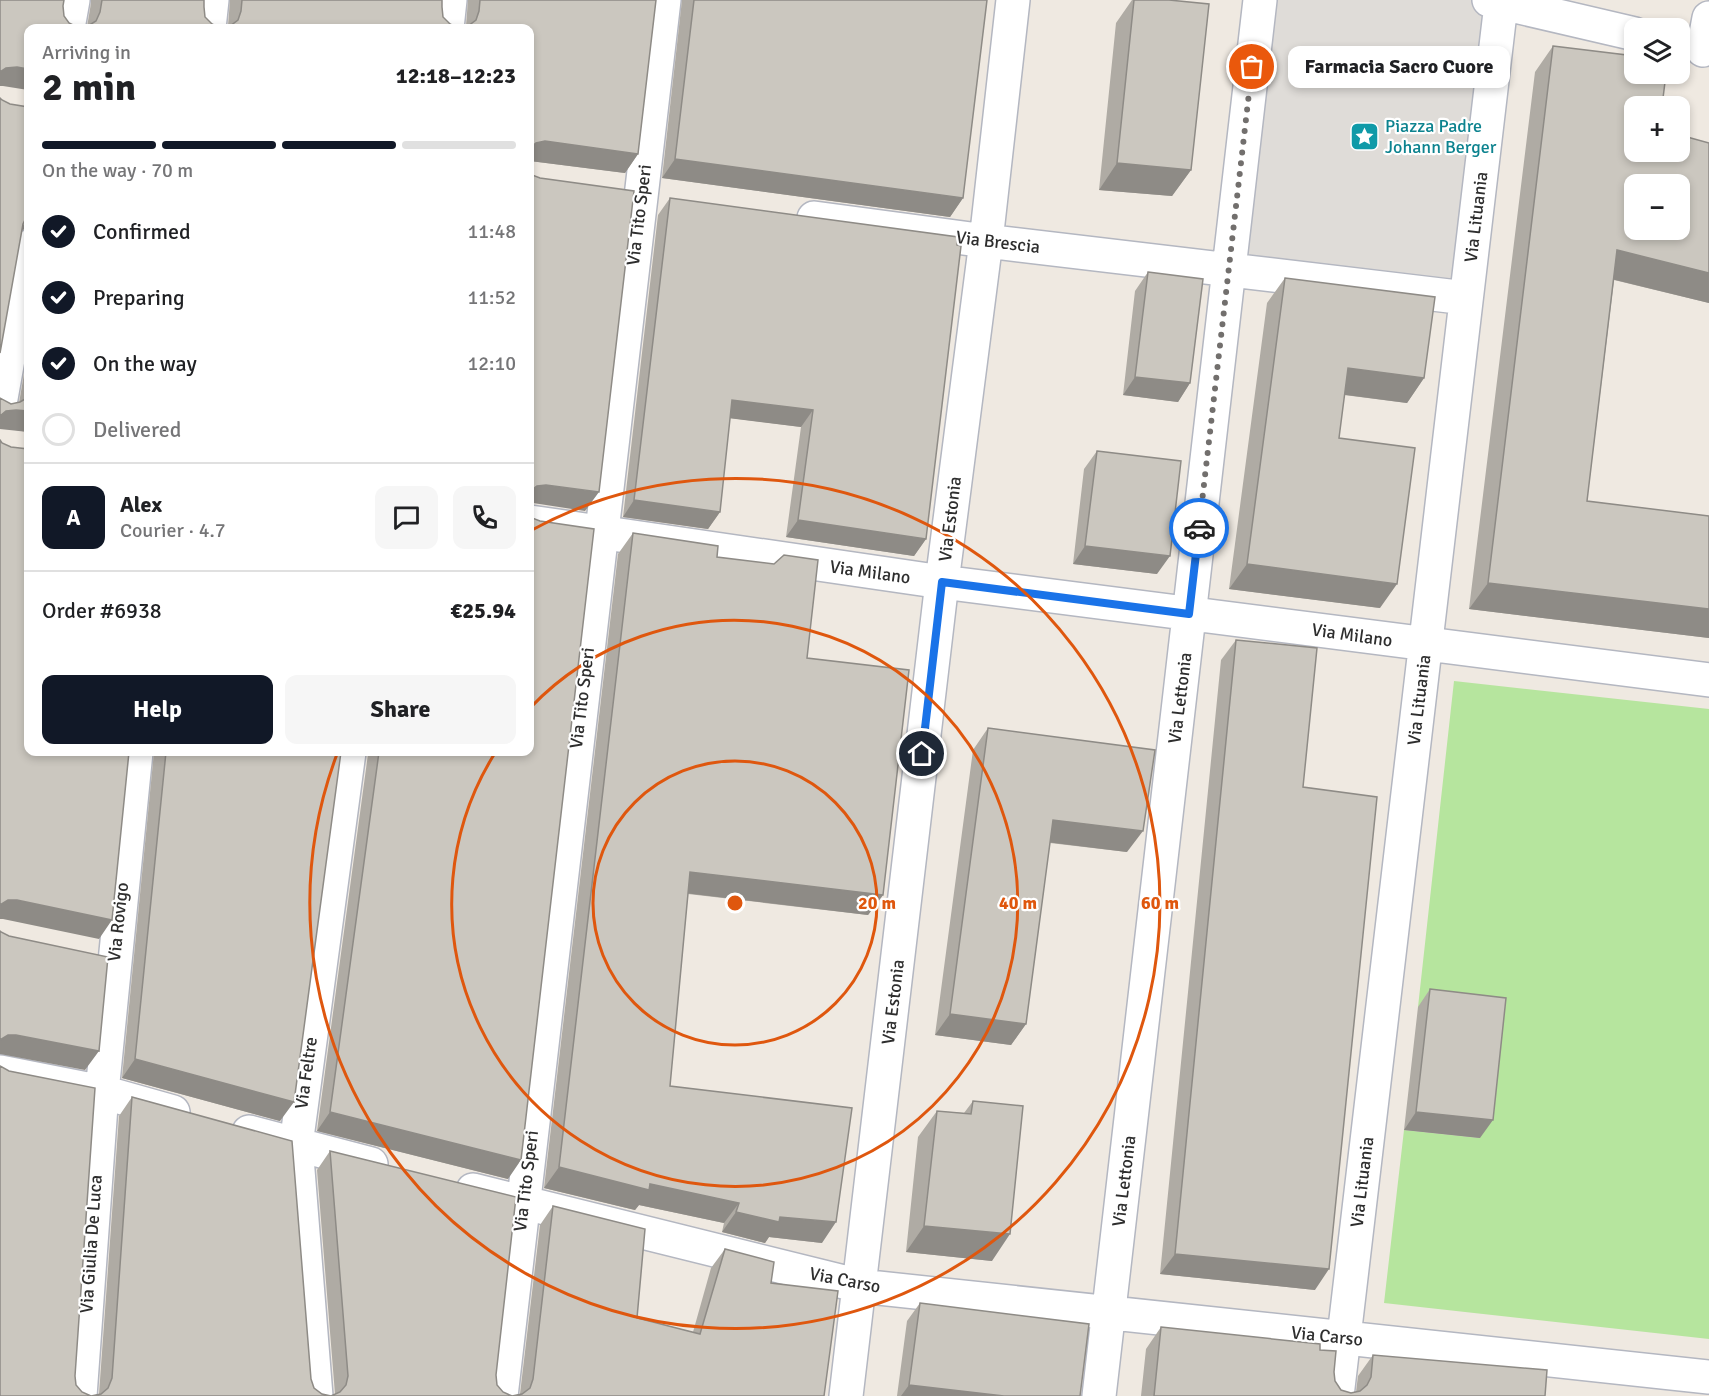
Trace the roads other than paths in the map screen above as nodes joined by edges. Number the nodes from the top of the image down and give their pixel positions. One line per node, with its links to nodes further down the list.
1 (73, 0): 8 (street)
2 (212, 0): 9 (street)
3 (450, 0): 10 (street)
4 (664, 0): 13 (street, Via Tito Speri)
5 (1013, 0): 15 (street, Via Estonia)
6 (1260, 0): 17 (street, Via Lettonia)
7 (1495, 1): 11 (street); 18 (street, Via Lituania)
8 (69, 24)
9 (209, 24)
10 (447, 24)
11 (1624, 31)
12 (608, 191): 13 (street)
13 (653, 197): 21 (street, Via Tito Speri)
14 (784, 214): 15 (street, Via Brescia)
15 (986, 241): 17 (street, Via Brescia); 22 (street, Via Estonia)
16 (24, 269): 19 (street)
17 (1227, 269): 18 (street, Via Brescia); 23 (street, Via Lettonia)
18 (1466, 298): 24 (street, Via Lituania)
19 (0, 404)
20 (534, 523): 21 (street, Via Milano)
21 (601, 532): 22 (street, Via Milano); 33 (street, Via Tito Speri)
22 (942, 582): 23 (street, Via Milano); 34 (street, Via Estonia)
23 (1189, 614): 24 (street, Via Milano); 35 (street, Via Lettonia)
24 (1426, 645): 25 (street, Via Milano); 36 (street, Via Lituania)
25 (1709, 680)
26 (135, 756): 29 (street, Via Rovigo)
27 (348, 756): 30 (street, Via Feltre)
28 (0, 1072): 29 (street)
29 (102, 1092): 30 (street); 38 (street, Via Giulia De Luca)
30 (296, 1145): 31 (street); 39 (street, Via Feltre)
31 (399, 1171)
32 (444, 1182): 33 (street, Via Carso)
33 (523, 1202): 34 (street, Via Carso); 40 (street, Via Tito Speri)
34 (860, 1286): 35 (street, Via Carso); 41 (street, Via Estonia)
35 (1109, 1313): 36 (street, Via Carso); 42 (street, Via Lettonia)
36 (1344, 1338): 37 (street, Via Carso); 43 (street, Via Lituania)
37 (1709, 1377)
38 (80, 1396)
39 (316, 1396)
40 (501, 1396)
41 (846, 1396)
42 (1099, 1396)
43 (1337, 1396)

